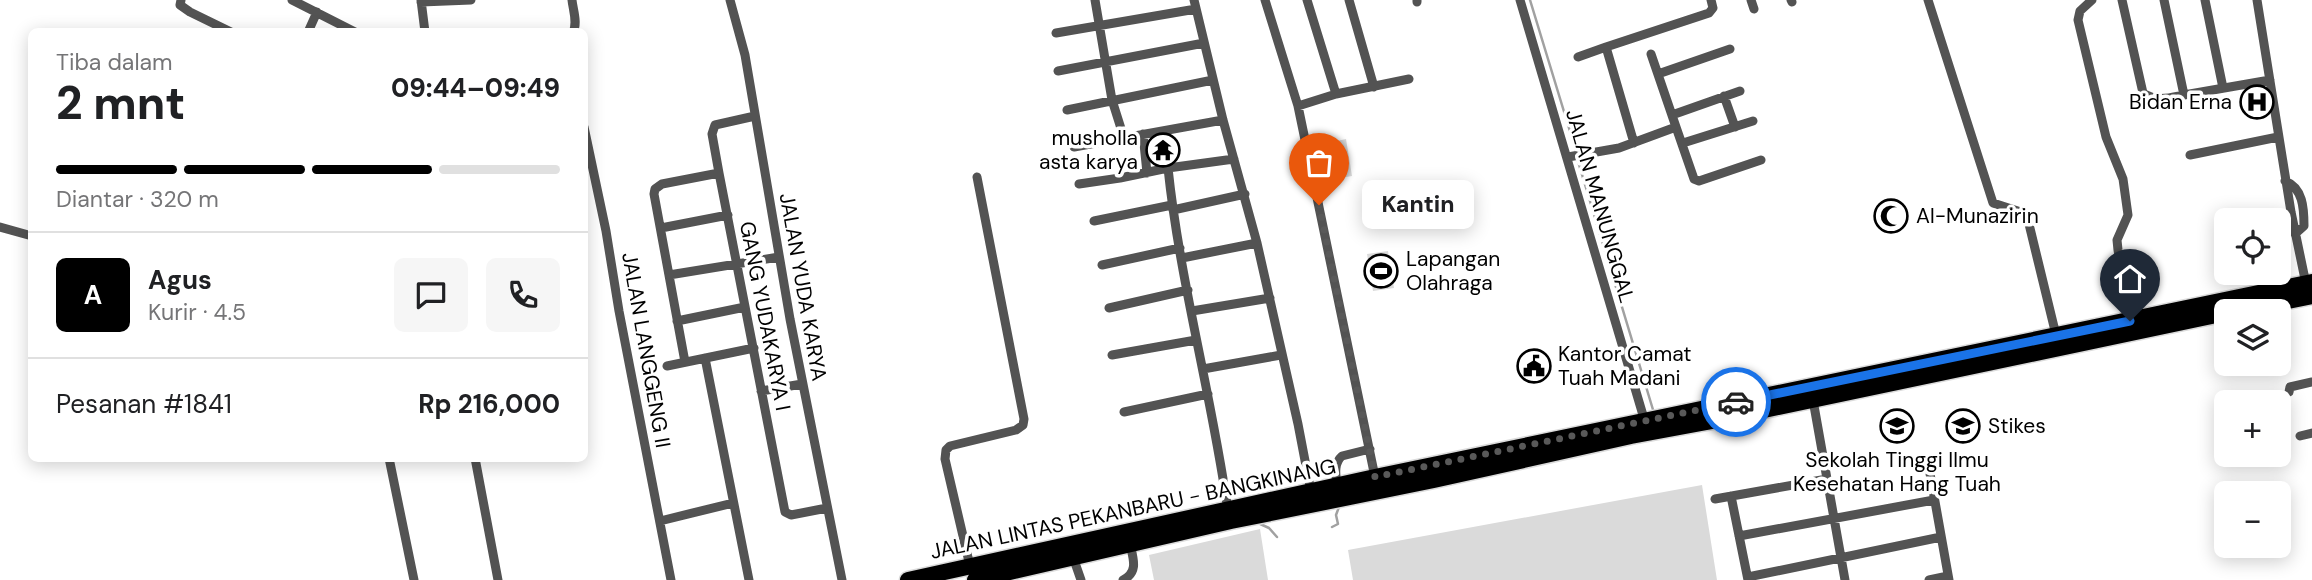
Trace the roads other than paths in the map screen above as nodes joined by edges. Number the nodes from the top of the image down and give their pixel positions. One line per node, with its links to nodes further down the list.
1 (181, 0): 22 (street)
2 (292, 0): 20 (street)
3 (471, 0): 18 (street)
4 (572, 0): 26 (street)
5 (730, 0): 49 (street, JALAN YUDA KARYA)
6 (1095, 0): 21 (street)
7 (1265, 0): 46 (street)
8 (1307, 0): 42 (street)
9 (1349, 0): 39 (street)
10 (1520, 0): 62 (street, JALAN MANUNGGAL)
11 (1711, 0): 29 (street)
12 (1928, 0): 94 (street)
13 (2091, 0): 93 (street)
14 (2122, 0): 43 (street)
15 (2164, 0): 43 (street)
16 (2205, 0): 40 (street)
17 (2257, 0): 38 (street)
18 (421, 1): 25 (street)
19 (1195, 5): 21 (street); 28 (street)
20 (317, 12): 23 (street); 24 (street)
21 (1098, 26): 27 (street); 33 (street)
22 (223, 28)
23 (310, 28)
24 (347, 28)
25 (424, 28)
26 (575, 28)
27 (1056, 33)
28 (1204, 43): 33 (street); 37 (street)
29 (1606, 47): 32 (street); 57 (street)
30 (1730, 49): 35 (street)
31 (1651, 54): 35 (street)
32 (1578, 57)
33 (1106, 62): 34 (street); 45 (street)
34 (1058, 71)
35 (1658, 74): 48 (street)
36 (1409, 79): 39 (street)
37 (1213, 80): 45 (street); 50 (street)
38 (2270, 80): 40 (street); 55 (street)
39 (1374, 87): 42 (street)
40 (2223, 88): 43 (street)
41 (1740, 91): 44 (street)
42 (1336, 94): 46 (street)
43 (2184, 95)
44 (1724, 96): 48 (street); 53 (street)
45 (1112, 100): 47 (street); 56 (street)
46 (1298, 106): 113 (street)
47 (1067, 110)
48 (1672, 115): 52 (street)
49 (755, 116): 66 (street, GANG YUDAKARYA I); 79 (street, JALAN YUDA KARYA)
50 (1223, 120): 54 (street); 63 (street)
51 (1753, 121): 53 (street)
52 (1676, 127): 57 (street); 58 (street)
53 (1735, 127): 58 (street)
54 (1143, 134): 56 (street); 67 (street)
55 (2278, 137): 61 (street); 84 (street)
56 (1124, 138): 60 (street)
57 (1634, 143): 62 (street)
58 (1683, 143): 64 (street)
59 (588, 146): 129 (street, JALAN LANGGENG II)
60 (1074, 147)
61 (2190, 155)
62 (1568, 157): 110 (street, JALAN MANUNGGAL)
63 (1234, 159): 65 (street); 70 (street)
64 (1761, 160)
65 (1168, 168): 67 (street); 71 (street)
66 (719, 173): 72 (street, GANG YUDAKARYA I); 75 (street)
67 (1147, 173): 69 (street)
68 (977, 177): 135 (street)
69 (1079, 184)
70 (1245, 194): 71 (street); 77 (street)
71 (1172, 207): 73 (street); 78 (street)
72 (728, 215): 75 (street); 81 (street, GANG YUDAKARYA I)
73 (1094, 221)
74 (0, 227): 76 (street)
75 (661, 228): 83 (street)
76 (28, 235)
77 (1257, 243): 80 (street); 86 (street)
78 (1180, 247): 80 (street); 82 (street)
79 (779, 257): 81 (street); 104 (street, JALAN YUDA KARYA)
80 (1182, 258): 85 (street)
81 (737, 264): 83 (street); 88 (street, GANG YUDAKARYA I)
82 (1102, 265)
83 (669, 275): 92 (street)
84 (2310, 287): 87 (highway); 93 (highway, JALAN LINTAS PEKANBARU - BANGKINANG)
85 (1188, 290): 89 (street); 90 (street)
86 (1270, 298): 90 (street); 98 (street)
87 (2274, 299)
88 (745, 307): 92 (street); 96 (street, GANG YUDAKARYA I)
89 (1109, 308)
90 (1192, 311): 95 (street)
91 (2214, 316): 108 (highway, JALAN LINTAS PEKANBARU - BANGKINANG)
92 (677, 321): 100 (street)
93 (2130, 321): 94 (highway, JALAN LINTAS PEKANBARU - BANGKINANG)
94 (2056, 335): 110 (highway, JALAN LINTAS PEKANBARU - BANGKINANG)
95 (1196, 340): 97 (street); 102 (street)
96 (754, 348): 99 (street); 106 (street, GANG YUDAKARYA I)
97 (1112, 355)
98 (1281, 355): 102 (street); 121 (street)
99 (705, 358): 100 (street); 125 (street)
100 (685, 362): 101 (street)
101 (667, 366)
102 (1203, 369): 107 (street)
103 (2312, 382): 105 (street)
104 (803, 384): 106 (street); 126 (street, JALAN YUDA KARYA)
105 (2289, 390)
106 (761, 391): 126 (street, GANG YUDAKARYA I)
107 (1208, 394): 109 (street); 127 (street)
108 (1813, 400): 110 (highway, JALAN LINTAS PEKANBARU - BANGKINANG); 119 (street)
109 (1124, 412)
110 (1642, 428): 114 (highway, JALAN LINTAS PEKANBARU - BANGKINANG)
111 (2312, 433): 112 (street)
112 (2300, 436)
113 (1370, 449): 118 (street); 120 (street)
114 (1510, 456): 118 (highway, JALAN LINTAS PEKANBARU - BANGKINANG); 132 (highway, JALAN LINTAS PEKANBARU - BANGKINANG)
115 (1919, 459): 124 (street)
116 (389, 462): 139 (street)
117 (476, 462): 140 (street)
118 (1375, 477): 120 (highway, JALAN LINTAS PEKANBARU - BANGKINANG)
119 (1827, 479): 122 (street); 128 (street)
120 (1337, 487): 121 (highway, JALAN LINTAS PEKANBARU - BANGKINANG)
121 (1311, 492): 127 (highway, JALAN LINTAS PEKANBARU - BANGKINANG)
122 (1731, 496): 123 (street); 130 (street)
123 (1715, 499)
124 (1934, 500): 128 (street); 131 (street)
125 (733, 503): 129 (street); 142 (street)
126 (827, 508): 143 (street, JALAN YUDA KARYA)
127 (1227, 511): 135 (highway, JALAN LINTAS PEKANBARU - BANGKINANG)
128 (1834, 519): 130 (street); 134 (street)
129 (660, 521): 141 (street, JALAN LANGGENG II)
130 (1739, 536): 137 (street)
131 (1941, 537): 134 (street); 138 (street)
132 (1130, 544): 133 (highway, JALAN LINTAS PEKANBARU - BANGKINANG); 146 (street)
133 (1073, 557): 136 (highway, JALAN LINTAS PEKANBARU - BANGKINANG); 145 (street)
134 (1841, 557): 137 (street); 147 (street)
135 (977, 576): 136 (highway, JALAN LINTAS PEKANBARU - BANGKINANG); 144 (highway, JALAN LINTAS PEKANBARU - BANGKINANG)
136 (1009, 576)
137 (1748, 578)
138 (1949, 578): 148 (street)
139 (414, 580)
140 (498, 580)
141 (671, 580)
142 (749, 580)
143 (842, 580)
144 (908, 580)
145 (1081, 580)
146 (1123, 580)
147 (1846, 580)
148 (1929, 580)

